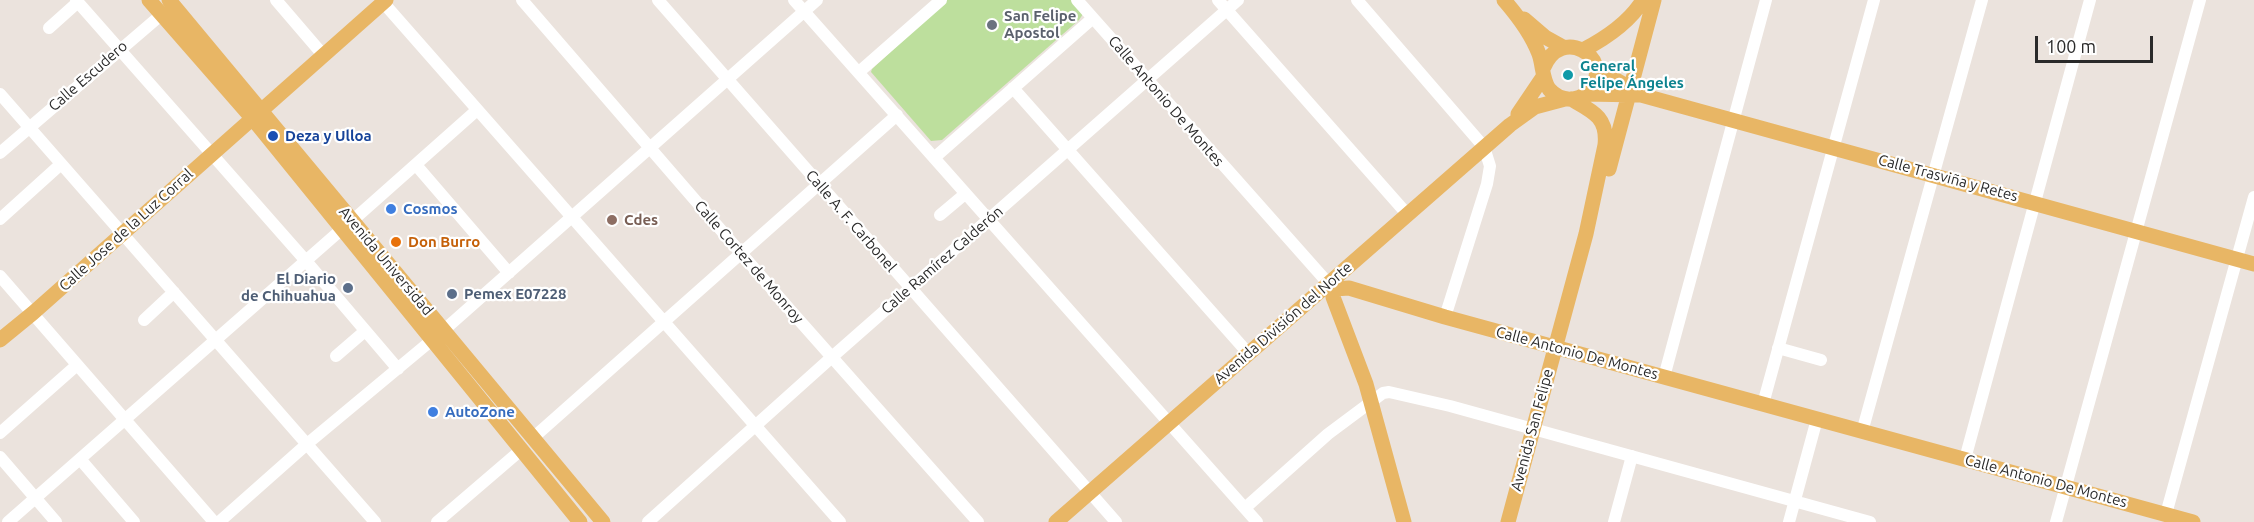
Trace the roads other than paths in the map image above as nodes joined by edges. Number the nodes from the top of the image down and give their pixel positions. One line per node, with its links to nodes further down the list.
1 (149, 0): 22 (main road, Avenida Universidad)
2 (276, 0): 30 (street)
3 (522, 0): 47 (street, Calle Cortez de Monroy)
4 (658, 0): 34 (street, Calle A. F. Carbonel)
5 (794, 0): 24 (street)
6 (818, 0): 24 (street)
7 (1077, 0): 25 (street, Calle Antonio De Montes)
8 (1218, 0): 23 (street)
9 (1238, 0): 23 (street, Calle Ramírez Calderón)
10 (1357, 0): 46 (street)
11 (1643, 0): 29 (main road)
12 (1654, 0): 37 (main road, Avenida San Felipe)
13 (1766, 0): 43 (street)
14 (1874, 0): 48 (street)
15 (1982, 0): 55 (street)
16 (2090, 0): 59 (street)
17 (2200, 0): 66 (street)
18 (77, 1): 26 (street); 28 (street)
19 (383, 1): 30 (main road, Calle Jose de la Luz Corral); 40 (street)
20 (938, 1): 32 (street)
21 (1507, 4): 27 (main road); 33 (main road)
22 (170, 5): 28 (street, Calle Escudero); 41 (main road, Avenida Universidad)
23 (1226, 10): 35 (street, Calle Ramírez Calderón); 60 (street)
24 (804, 12): 32 (street); 34 (street)
25 (1093, 18): 35 (street, Calle Antonio De Montes); 36 (street)
26 (49, 28)
27 (1563, 47): 29 (main road); 33 (main road)
28 (119, 49): 45 (street, Calle Escudero); 51 (street)
29 (1583, 50): 31 (main road)
30 (324, 56): 41 (main road, Calle Jose de la Luz Corral)
31 (1596, 68): 37 (main road, Calle Trasviña y Retes); 39 (main road)
32 (859, 72): 42 (street)
33 (1544, 72): 39 (main road); 44 (main road, Avenida División del Norte)
34 (728, 80): 47 (street); 56 (street, Calle A. F. Carbonel)
35 (1147, 80): 49 (street, Calle Ramírez Calderón); 75 (street, Calle Antonio De Montes)
36 (1013, 88): 49 (street); 52 (street)
37 (1634, 93): 39 (main road, Calle Trasviña y Retes); 43 (main road, Calle Trasviña y Retes); 68 (main road, Avenida San Felipe)
38 (0, 94): 45 (street)
39 (1574, 97): 44 (main road, Avenida División del Norte); 68 (main road, Avenida San Felipe)
40 (477, 110): 54 (street); 62 (street)
41 (257, 115): 51 (main road, Calle Jose de la Luz Corral); 65 (main road, Avenida Universidad)
42 (897, 115): 52 (street); 56 (street)
43 (1733, 120): 48 (main road, Calle Trasviña y Retes); 94 (street)
44 (1510, 125): 46 (main road, Avenida División del Norte)
45 (28, 127): 50 (street, Calle Escudero); 53 (street)
46 (1484, 147): 60 (main road, Avenida División del Norte); 79 (street)
47 (650, 148): 62 (street); 69 (street, Calle Cortez de Monroy)
48 (1835, 148): 55 (main road, Calle Trasviña y Retes); 87 (street)
49 (1067, 150): 64 (street, Calle Ramírez Calderón); 88 (street)
50 (0, 153)
51 (212, 154): 67 (main road, Calle Jose de la Luz Corral); 71 (street)
52 (934, 158): 57 (street)
53 (61, 164): 63 (street); 67 (street)
54 (416, 165): 65 (street); 73 (street)
55 (1935, 174): 59 (main road, Calle Trasviña y Retes); 102 (street)
56 (819, 183): 69 (street); 76 (street, Calle A. F. Carbonel)
57 (965, 194): 61 (street); 64 (street)
58 (2254, 198): 70 (street)
59 (2036, 202): 66 (main road, Calle Trasviña y Retes); 110 (street)
60 (1407, 214): 75 (main road, Avenida División del Norte)
61 (940, 215)
62 (571, 217): 73 (street); 81 (street)
63 (0, 219)
64 (988, 220): 76 (street, Calle Ramírez Calderón); 99 (street)
65 (347, 225): 71 (street); 83 (main road, Avenida Universidad)
66 (2136, 231): 70 (main road, Calle Trasviña y Retes); 111 (street)
67 (123, 232): 77 (street); 78 (main road, Calle Jose de la Luz Corral)
68 (1586, 234): 86 (main road, Avenida San Felipe)
69 (741, 252): 81 (street); 90 (street, Calle Cortez de Monroy)
70 (2237, 259): 72 (main road, Calle Trasviña y Retes); 116 (street)
71 (306, 261): 82 (street); 85 (street)
72 (2254, 264)
73 (509, 273): 83 (street)
74 (0, 276): 78 (street)
75 (1331, 286): 79 (main road, Calle Antonio De Montes); 88 (main road, Avenida División del Norte); 95 (main road)
76 (910, 288): 90 (street, Calle Ramírez Calderón); 112 (street, Calle A. F. Carbonel)
77 (174, 292): 80 (street); 85 (street)
78 (33, 313): 84 (main road, Calle Jose de la Luz Corral); 92 (street)
79 (1445, 317): 86 (main road, Calle Antonio De Montes)
80 (144, 320)
81 (664, 322): 100 (street); 104 (street)
82 (365, 331): 89 (street); 93 (street)
83 (438, 335): 93 (street); 104 (main road, Avenida Universidad); 106 (main road, Avenida Universidad)
84 (0, 340)
85 (215, 340): 98 (street); 105 (street)
86 (1555, 346): 94 (main road, Calle Antonio De Montes); 101 (main road, Avenida San Felipe)
87 (1778, 348): 91 (street); 96 (street)
88 (1248, 353): 99 (main road, Avenida División del Norte)
89 (336, 356)
90 (832, 357): 100 (street, Calle Ramírez Calderón); 128 (street, Calle Cortez de Monroy)
91 (1821, 360)
92 (77, 365): 98 (street); 103 (street)
93 (398, 369): 105 (street)
94 (1664, 377): 96 (main road, Calle Antonio De Montes)
95 (1371, 402): 101 (street); 115 (street); 132 (main road)
96 (1762, 404): 97 (main road, Calle Antonio De Montes)
97 (1818, 419): 102 (main road, Calle Antonio De Montes); 114 (street)
98 (125, 420): 109 (street); 120 (street)
99 (1170, 423): 112 (main road, Avenida División del Norte); 115 (street)
100 (756, 427): 126 (street, Calle Ramírez Calderón); 127 (street)
101 (1532, 429): 107 (street); 133 (main road, Avenida San Felipe)
102 (1862, 432): 110 (main road, Calle Antonio De Montes)
103 (0, 433)
104 (534, 438): 125 (main road, Avenida Universidad)
105 (307, 444): 121 (street); 122 (street)
106 (522, 450): 123 (street); 124 (main road, Avenida Universidad)
107 (1632, 456): 114 (street); 134 (street)
108 (0, 457): 113 (street)
109 (80, 459): 113 (street); 119 (street)
110 (1965, 459): 111 (main road, Calle Antonio De Montes)
111 (2067, 486): 116 (main road, Calle Antonio De Montes); 137 (street)
112 (1090, 492): 129 (main road, Avenida División del Norte); 130 (street, Calle A. F. Carbonel)
113 (36, 498): 117 (street); 118 (street)
114 (1795, 502): 135 (street); 136 (street)
115 (1245, 508): 131 (street)
116 (2166, 514): 138 (main road, Calle Antonio De Montes)
117 (9, 522)
118 (56, 522)
119 (134, 522)
120 (214, 522)
121 (219, 522)
122 (375, 522)
123 (437, 522)
124 (580, 522)
125 (603, 522)
126 (648, 522)
127 (840, 522)
128 (978, 522)
129 (1056, 522)
130 (1116, 522)
131 (1257, 522)
132 (1404, 522)
133 (1508, 522)
134 (1614, 522)
135 (1789, 522)
136 (1870, 522)
137 (2056, 522)
138 (2193, 522)

